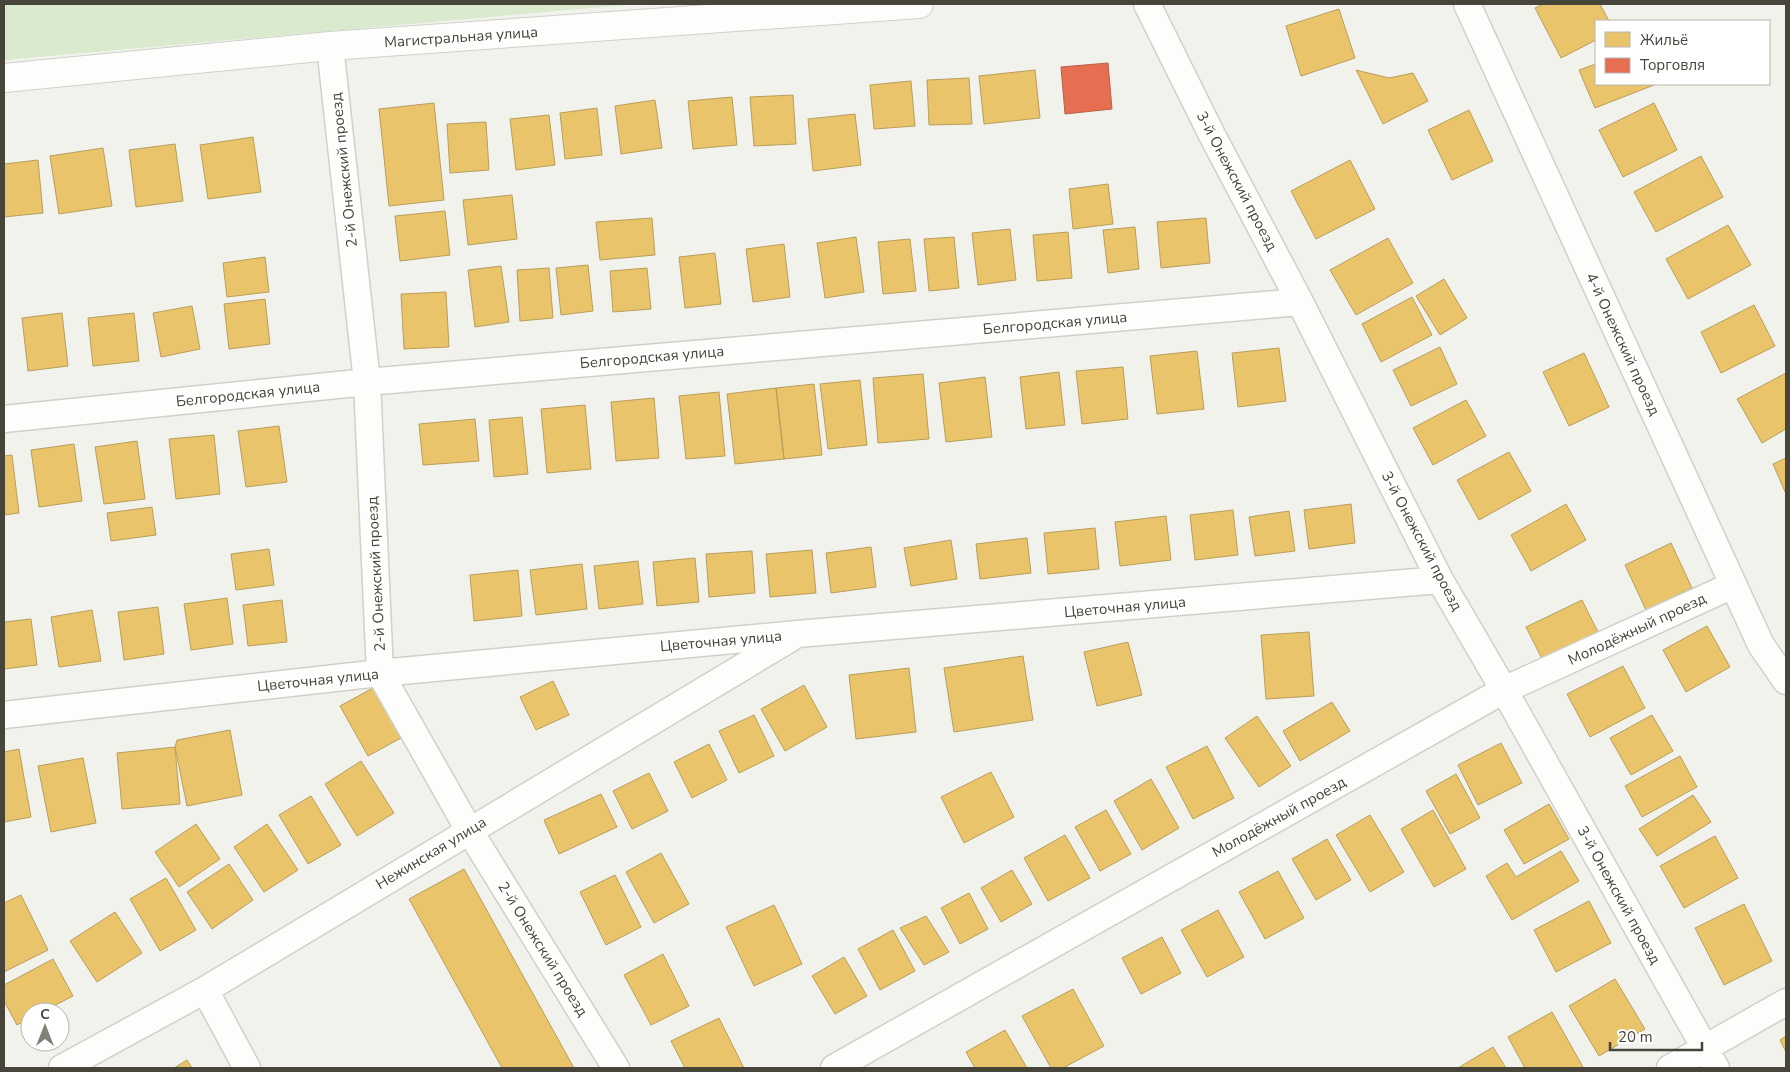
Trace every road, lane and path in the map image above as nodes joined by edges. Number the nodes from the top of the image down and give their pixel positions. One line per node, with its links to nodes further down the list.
1 (919, 4): 4 (street, Магистральная улица)
2 (1147, 4): 6 (street, 3-й Онежский проезд)
3 (1467, 4): 10 (street, 4-й Онежский проезд)
4 (330, 46): 5 (street, Магистральная улица); 7 (street, 2-й Онежский проезд)
5 (4, 78)
6 (1300, 302): 7 (street, Белгородская улица); 9 (street, 3-й Онежский проезд)
7 (367, 382): 8 (street, Белгородская улица); 12 (street, 2-й Онежский проезд)
8 (4, 419)
9 (1440, 580): 11 (street, Цветочная улица); 14 (street, 3-й Онежский проезд)
10 (1734, 584): 13 (street, 4-й Онежский проезд); 14 (street, Молодёжный проезд)
11 (797, 634): 12 (street, Цветочная улица); 16 (street, Нежинская улица)
12 (380, 673): 15 (street, Цветочная улица); 16 (street, 2-й Онежский проезд)
13 (1786, 681)
14 (1504, 690): 19 (street, 3-й Онежский проезд); 23 (street, Молодёжный проезд)
15 (4, 715)
16 (469, 830): 17 (street, Нежинская улица); 22 (street, 2-й Онежский проезд)
17 (205, 990): 20 (street, Нежинская улица); 21 (street)
18 (1786, 1002): 19 (street)
19 (1711, 1059): 24 (street)
20 (62, 1068)
21 (247, 1068)
22 (616, 1068)
23 (834, 1068)
24 (1670, 1068)

